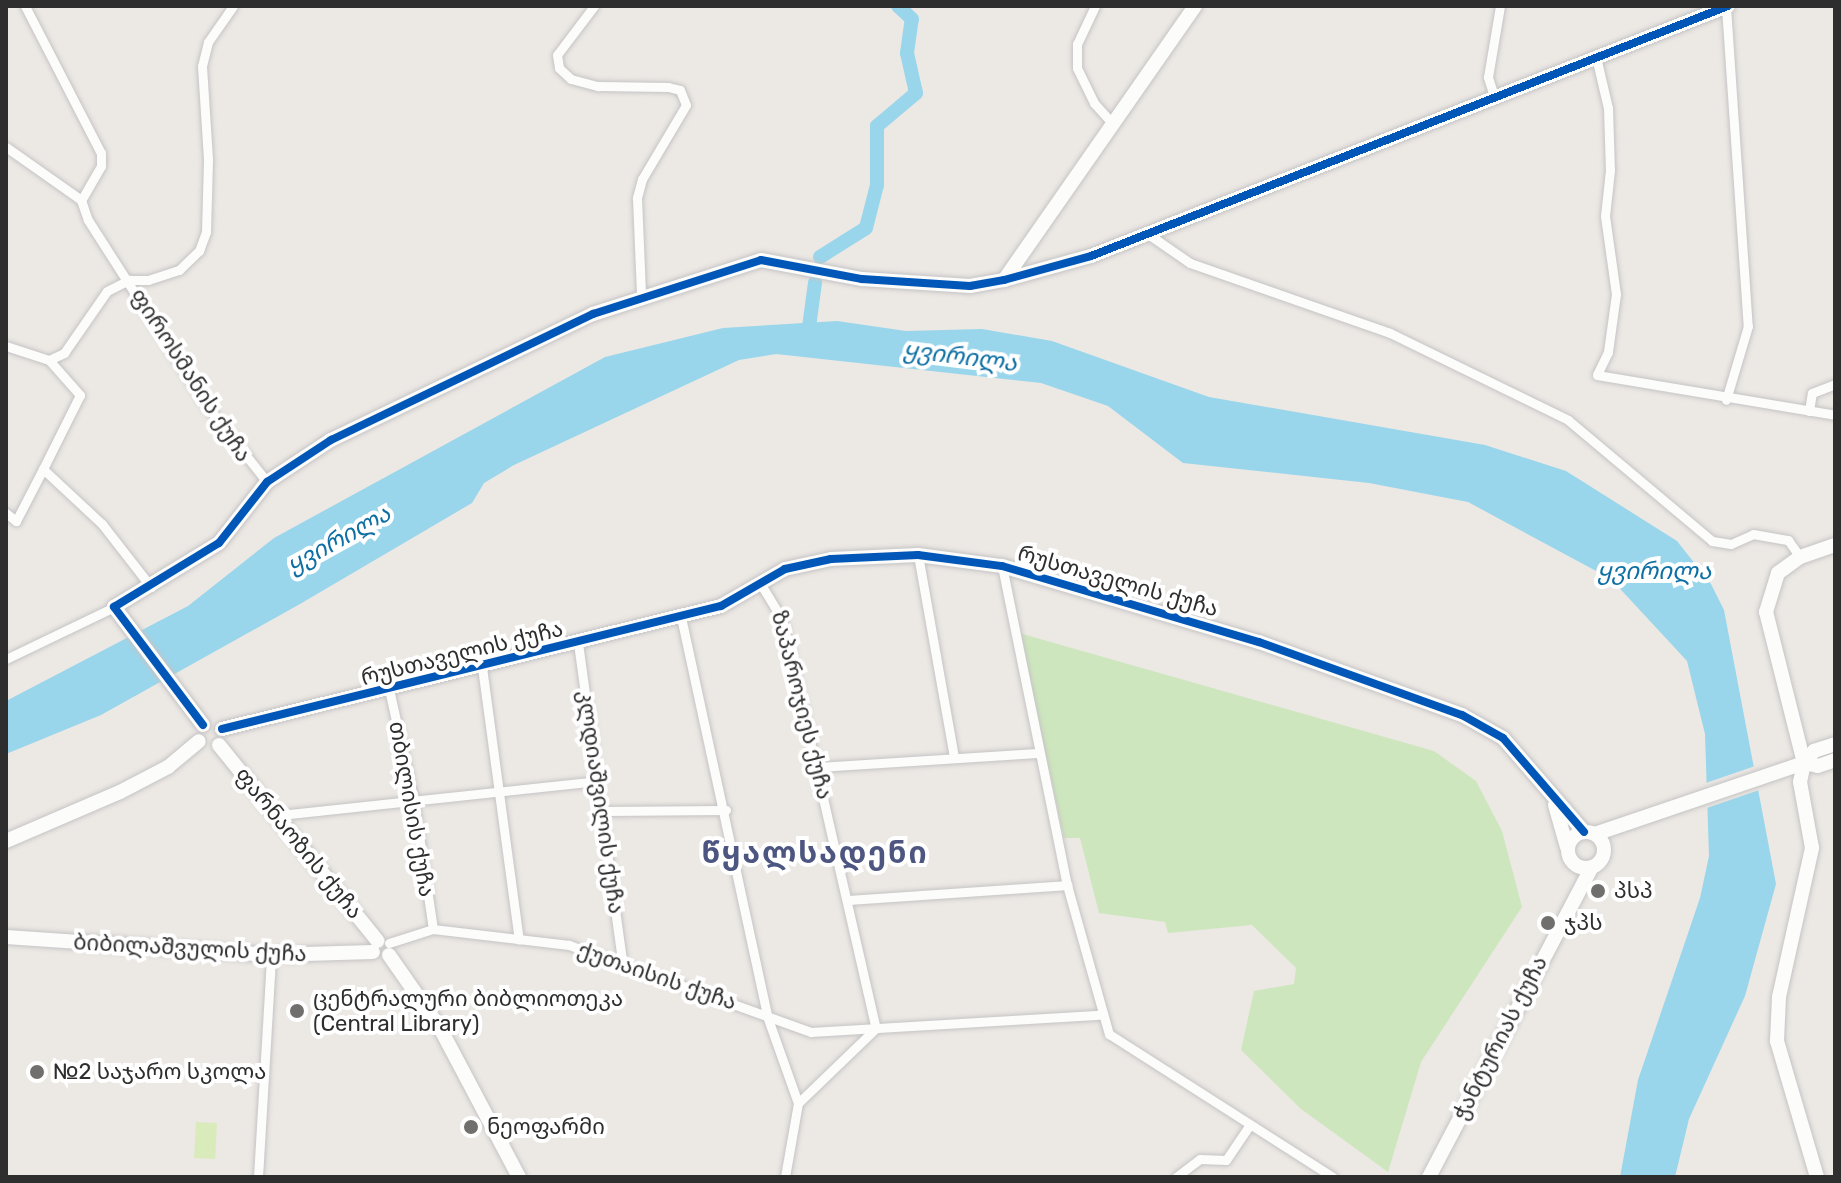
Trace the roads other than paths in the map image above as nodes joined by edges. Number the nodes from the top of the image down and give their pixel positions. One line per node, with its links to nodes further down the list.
1 (25, 6): 12 (street)
2 (233, 6): 14 (street)
3 (594, 6): 16 (street)
4 (1095, 6): 10 (street)
5 (1195, 6): 10 (street)
6 (1500, 6): 9 (street)
7 (1727, 6): 8 (street); 20 (street)
8 (1596, 57): 9 (street); 20 (street)
9 (1494, 96): 13 (street)
10 (1113, 124): 15 (street)
11 (6, 147): 12 (street)
12 (81, 200): 14 (street)
13 (1148, 234): 15 (street); 28 (street)
14 (129, 280): 18 (street, ფიროსმანის ქუჩა); 24 (street, ფიროსმანის ქუჩა)
15 (1004, 280): 16 (street)
16 (641, 295): 24 (street)
17 (6, 346): 18 (street)
18 (49, 360): 23 (street)
19 (1835, 384): 21 (street)
20 (1726, 400): 21 (street)
21 (1809, 411): 22 (street)
22 (1835, 415)
23 (43, 469): 25 (street); 31 (street)
24 (267, 482): 31 (street)
25 (6, 513)
26 (1835, 545): 28 (street)
27 (918, 555): 29 (street, რუსთაველის ქუჩა); 30 (street, რუსთაველის ქუჩა); 44 (street)
28 (1800, 557): 46 (street)
29 (1002, 566): 43 (street); 50 (street, რუსთაველის ქუჩა)
30 (760, 583): 33 (street, რუსთაველის ქუჩა); 47 (street, ზაპაროჯიეს ქუჩა)
31 (151, 587): 32 (street)
32 (114, 607): 35 (street); 38 (street)
33 (681, 617): 34 (street, რუსთაველის ქუჩა); 52 (street)
34 (578, 643): 36 (street, რუსთაველის ქუჩა); 48 (street, კლდიაშვილის ქუჩა)
35 (6, 659)
36 (482, 667): 37 (street, რუსთაველის ქუჩა); 49 (street)
37 (389, 689): 39 (street, რუსთაველის ქუჩა); 51 (street, თბილისის ქუჩა)
38 (203, 725): 39 (street); 40 (street)
39 (222, 729): 42 (street)
40 (199, 741): 42 (street); 57 (street)
41 (1835, 744): 46 (street)
42 (219, 745): 54 (street, ფარნაოზის ქუჩა)
43 (1037, 753): 44 (street); 61 (street)
44 (954, 758): 47 (street)
45 (1835, 760): 46 (street)
46 (1804, 763): 55 (street); 81 (street)
47 (819, 767): 62 (street, ზაპაროჯიეს ქუჩა)
48 (599, 781): 49 (street); 53 (street, კლდიაშვილის ქუჩა)
49 (502, 793): 51 (street); 66 (street)
50 (1554, 801): 56 (street, რუსთაველის ქუჩა); 58 (street, რუსთაველის ქუჩა)
51 (414, 802): 54 (street); 64 (street, თბილისის ქუჩა)
52 (726, 810): 53 (street); 71 (street)
53 (604, 811): 69 (street, კლდიაშვილის ქუჩა)
54 (280, 815): 67 (street, ფარნაოზის ქუჩა)
55 (1634, 821): 56 (street); 59 (street, ჭანტურიას ქუჩა)
56 (1590, 833): 58 (street); 59 (street)
57 (6, 841)
58 (1569, 853): 60 (street); 63 (street, ჭანტურიას ქუჩა)
59 (1603, 854): 60 (street, ჭანტურიას ქუჩა)
60 (1592, 867): 63 (street, ჭანტურიას ქუჩა)
61 (1067, 885): 62 (street); 70 (street)
62 (849, 900): 72 (street, ზაპაროჯიეს ქუჩა)
63 (1570, 900): 80 (street, ჭანტურიას ქუჩა)
64 (433, 929): 66 (street, ქუთაისის ქუჩა); 67 (street, ქუთაისის ქუჩა)
65 (6, 937): 68 (street, ბიბილაშვულის ქუჩა)
66 (519, 939): 69 (street, ქუთაისის ქუჩა)
67 (382, 947): 68 (street, ბიბილაშვულის ქუჩა); 76 (street, ფარნაოზის ქუჩა)
68 (271, 955): 75 (street)
69 (622, 960): 71 (street, ქუთაისის ქუჩა)
70 (1100, 1015): 72 (street, ქუთაისის ქუჩა); 74 (street)
71 (767, 1016): 72 (street, ქუთაისის ქუჩა); 73 (street)
72 (876, 1028): 73 (street)
73 (798, 1103): 77 (street)
74 (1249, 1126): 78 (street); 79 (street)
75 (258, 1177)
76 (519, 1177)
77 (785, 1177)
78 (1176, 1177)
79 (1333, 1177)
80 (1429, 1177)
81 (1817, 1177)

